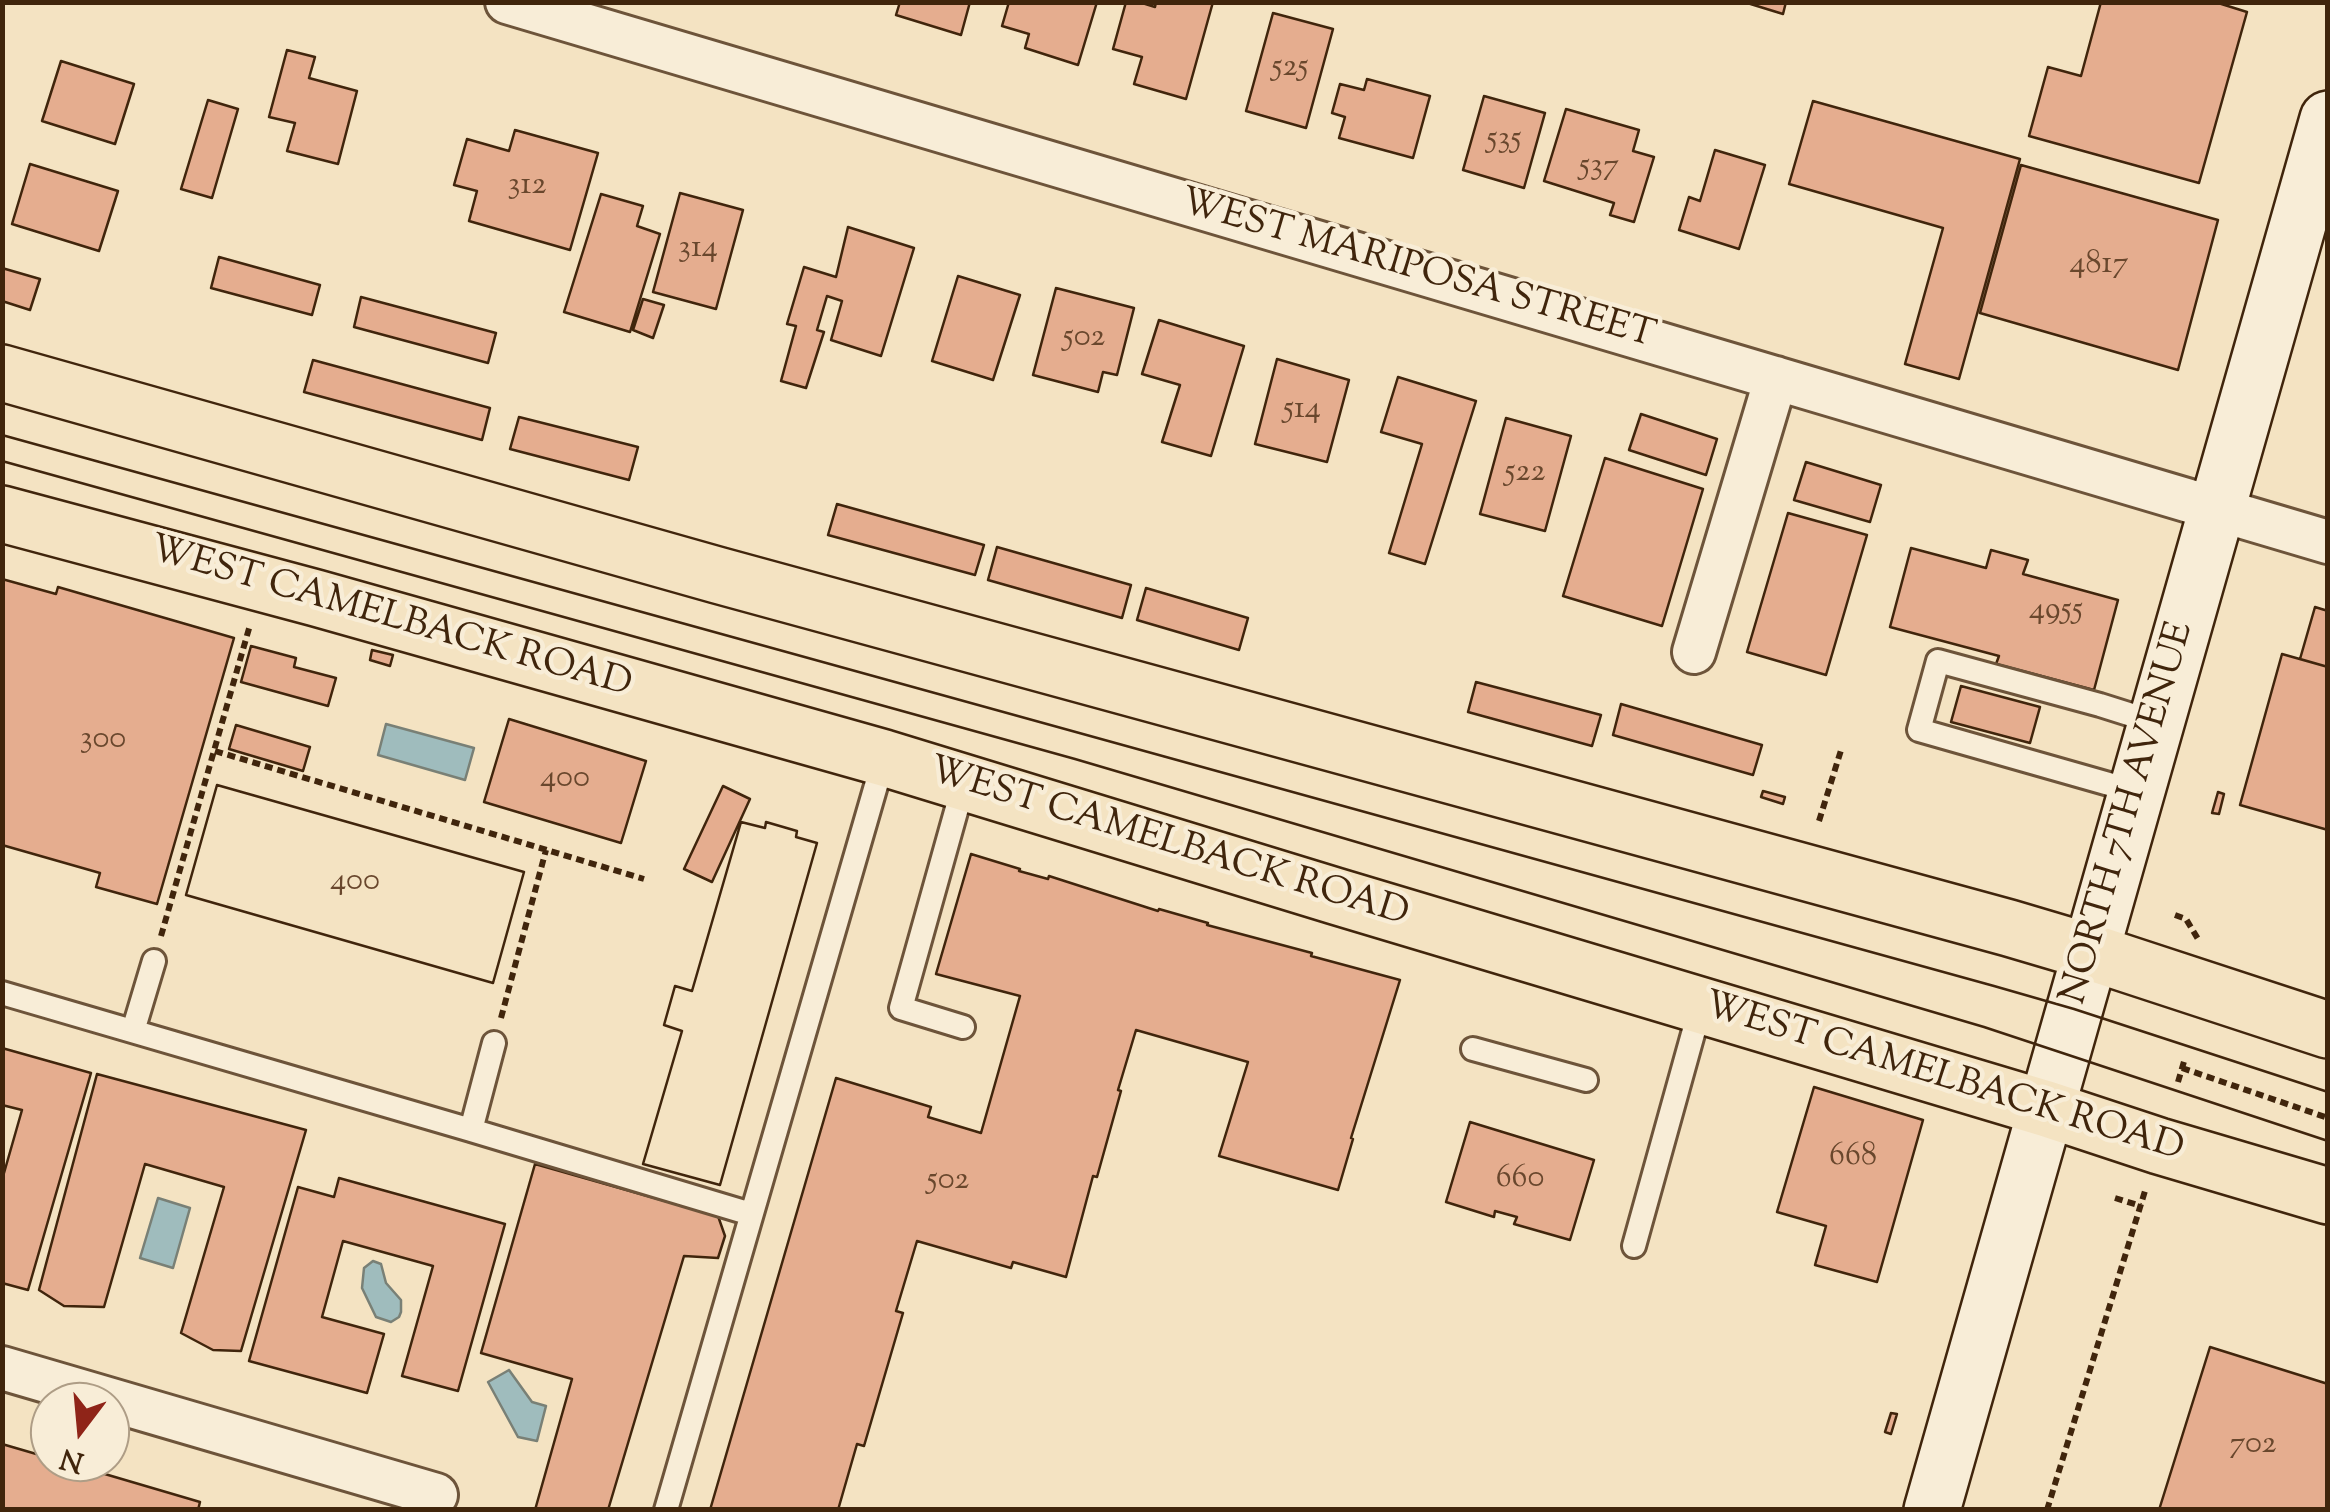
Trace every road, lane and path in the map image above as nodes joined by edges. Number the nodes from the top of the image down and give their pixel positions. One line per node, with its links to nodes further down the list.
1 (507, 2): 4 (street, WEST MARIPOSA STREET)
2 (2328, 119): 5 (main road, NORTH 7TH AVENUE)
3 (2, 373): 19 (main road)
4 (1776, 378): 5 (street, WEST MARIPOSA STREET); 9 (street)
5 (2217, 508): 7 (street, WEST MARIPOSA STREET); 10 (main road, NORTH 7TH AVENUE)
6 (2, 514): 8 (main road, WEST CAMELBACK ROAD)
7 (2328, 542)
8 (261, 583): 12 (path); 13 (main road, WEST CAMELBACK ROAD)
9 (1694, 652)
10 (2156, 723): 15 (main road, NORTH 7TH AVENUE); 15 (lane)
11 (1842, 747): 16 (path)
12 (215, 751): 17 (path); 20 (path)
13 (884, 758): 14 (main road, WEST CAMELBACK ROAD); 39 (lane)
14 (964, 784): 22 (main road, WEST CAMELBACK ROAD); 23 (lane)
15 (2137, 792): 19 (main road, NORTH 7TH AVENUE)
16 (1819, 821)
17 (546, 850): 18 (path); 26 (path)
18 (644, 879)
19 (2090, 952): 24 (main road); 32 (main road, NORTH 7TH AVENUE)
20 (154, 961): 25 (lane)
21 (2, 992): 25 (lane)
22 (1700, 1006): 32 (main road, WEST CAMELBACK ROAD); 40 (lane)
23 (963, 1027)
24 (2328, 1030)
25 (133, 1031): 34 (lane)
26 (494, 1043): 34 (lane)
27 (1472, 1049): 30 (lane)
28 (2184, 1058): 29 (path)
29 (2182, 1068): 31 (path); 33 (path)
30 (1586, 1080)
31 (2178, 1082)
32 (2046, 1109): 36 (main road, WEST CAMELBACK ROAD); 44 (main road, NORTH 7TH AVENUE)
33 (2328, 1118)
34 (471, 1130): 39 (lane)
35 (2149, 1180): 38 (path)
36 (2328, 1196)
37 (2115, 1198): 38 (path)
38 (2140, 1206): 45 (path)
39 (751, 1214): 43 (lane)
40 (1634, 1246)
41 (2, 1368): 42 (street)
42 (436, 1495)
43 (666, 1510)
44 (1932, 1510)
45 (2047, 1510)

